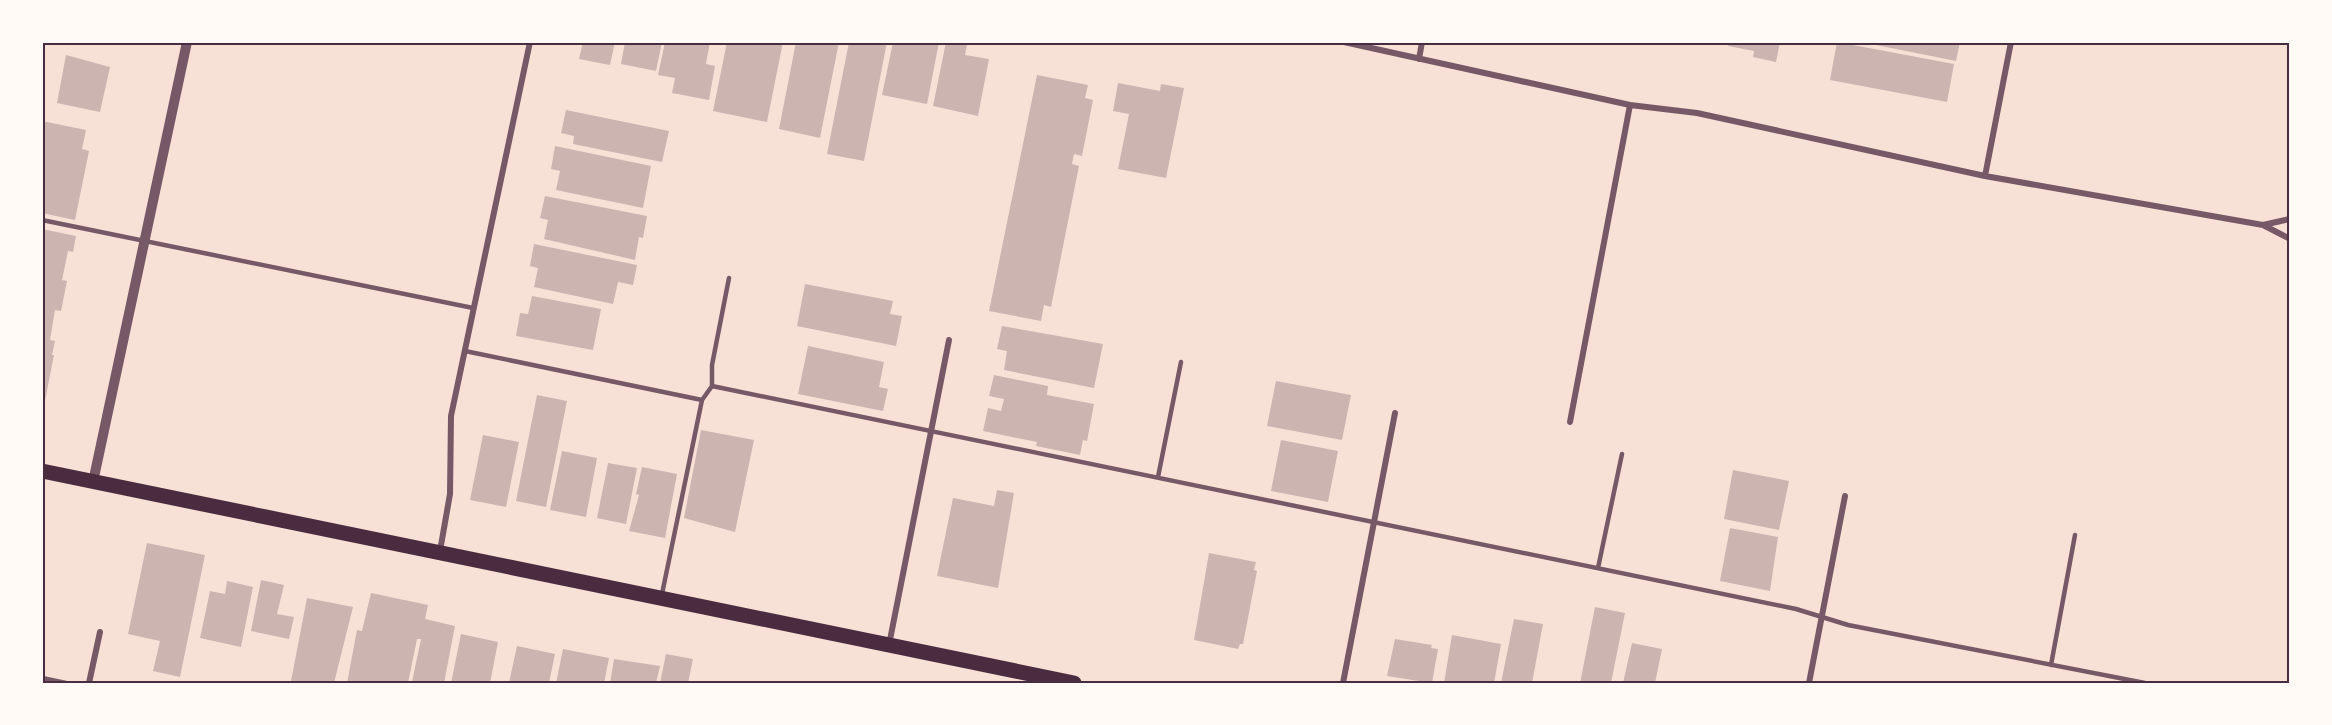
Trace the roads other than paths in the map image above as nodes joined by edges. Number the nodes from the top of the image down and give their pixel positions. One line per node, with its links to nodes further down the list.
1 (187, 42): 13 (street)
2 (530, 42): 15 (street)
3 (1344, 42): 6 (street)
4 (1422, 42): 6 (street)
5 (2011, 42): 8 (street)
6 (1419, 59): 7 (street)
7 (1630, 105): 8 (street); 22 (street)
8 (1985, 176): 11 (street)
9 (2290, 219): 11 (street)
10 (42, 220): 13 (lane)
11 (2263, 225): 12 (street)
12 (2290, 239)
13 (146, 240): 15 (lane); 27 (street)
14 (729, 278): 19 (lane)
15 (473, 308): 17 (street)
16 (949, 340): 23 (street)
17 (465, 351): 20 (lane); 31 (street)
18 (1181, 362): 26 (lane)
19 (712, 386): 20 (lane); 23 (lane)
20 (702, 400): 33 (lane)
21 (1395, 413): 29 (street)
22 (1569, 422)
23 (931, 431): 26 (lane); 36 (street)
24 (1622, 454): 32 (lane)
25 (42, 471): 27 (main road)
26 (1158, 477): 29 (lane)
27 (93, 482): 31 (main road)
28 (1845, 496): 34 (street)
29 (1374, 521): 32 (lane); 42 (street)
30 (2075, 535): 37 (lane)
31 (440, 554): 33 (main road)
32 (1598, 568): 34 (lane)
33 (661, 599): 36 (main road)
34 (1821, 617): 37 (lane); 43 (street)
35 (100, 632): 40 (street)
36 (889, 646): 41 (main road)
37 (2051, 664): 44 (lane)
38 (42, 678): 39 (lane)
39 (66, 683)
40 (89, 683)
41 (1072, 683)
42 (1343, 683)
43 (1809, 683)
44 (2145, 683)

